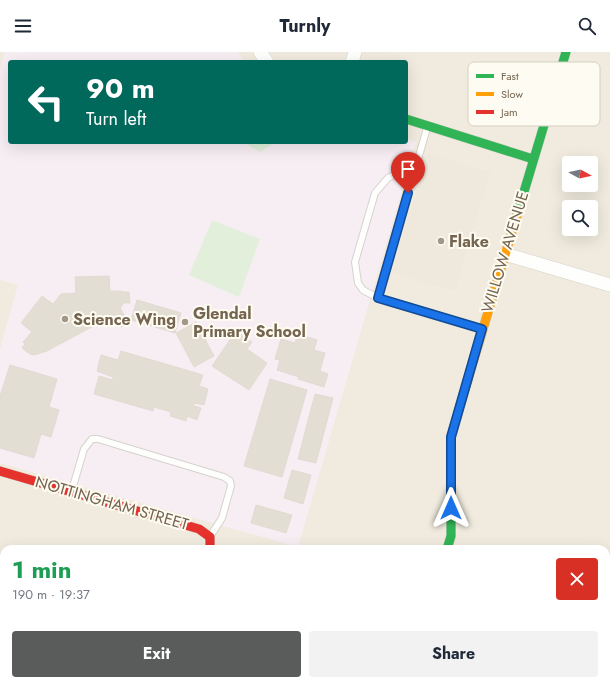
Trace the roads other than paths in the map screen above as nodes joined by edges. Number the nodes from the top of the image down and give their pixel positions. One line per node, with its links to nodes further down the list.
1 (566, 52): 2 (street, WILLOW AVENUE)
2 (563, 62)
3 (408, 120): 4 (street)
4 (428, 126): 6 (street); 7 (lane)
5 (543, 126): 6 (street, WILLOW AVENUE)
6 (533, 159): 8 (street, WILLOW AVENUE)
7 (417, 163): 10 (lane); 10 (lane)
8 (505, 254): 9 (street); 11 (street, WILLOW AVENUE)
9 (610, 285)
10 (378, 298): 11 (lane)
11 (482, 329): 16 (street, WILLOW AVENUE)
12 (0, 471): 13 (street, NOTTINGHAM STREET)
13 (71, 492): 14 (street, NOTTINGHAM STREET); 14 (lane)
14 (210, 537): 15 (street)
15 (210, 545)
16 (448, 545)

